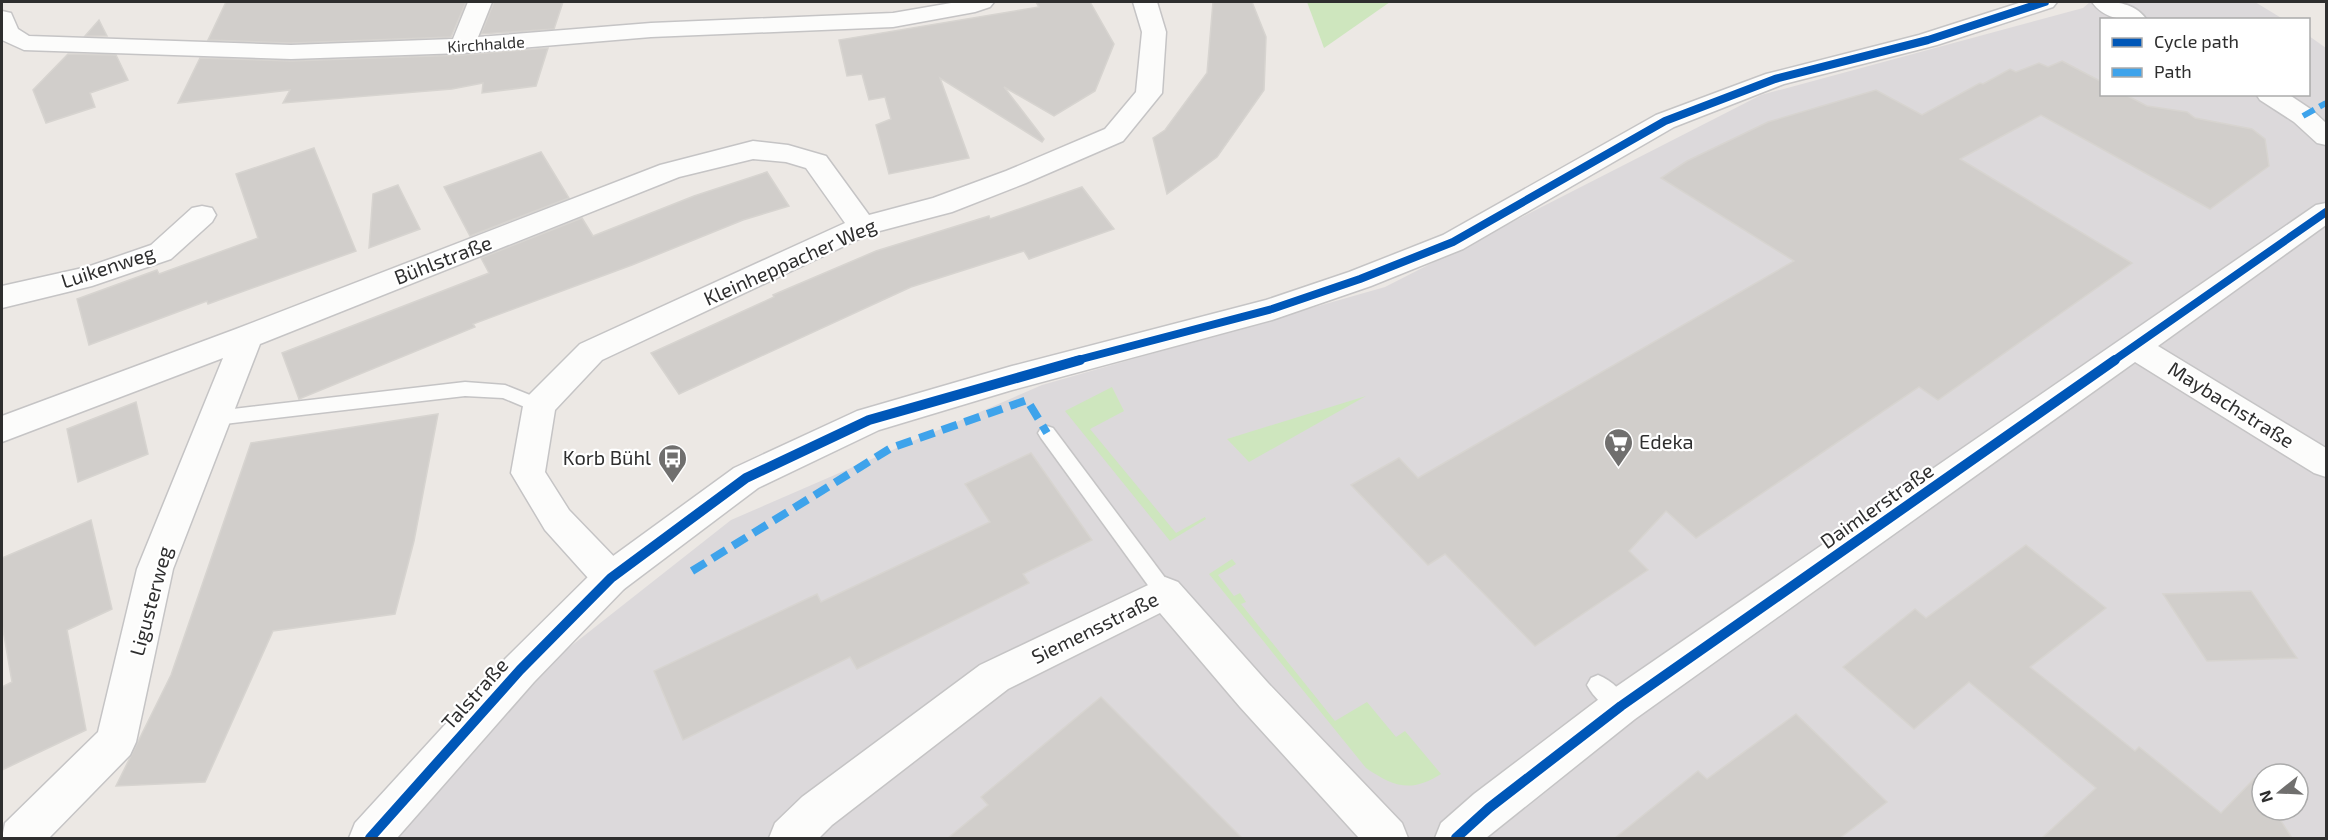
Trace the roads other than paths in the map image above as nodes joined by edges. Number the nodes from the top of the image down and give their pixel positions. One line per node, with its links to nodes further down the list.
1 (480, 2): 9 (street)
2 (981, 2): 9 (street, Kirchhalde)
3 (1145, 2): 15 (street, Kleinheppacher Weg)
4 (2045, 2): 24 (street, Talstraße)
5 (2104, 2): 7 (street)
6 (2, 18): 8 (street)
7 (2132, 18)
8 (24, 43): 9 (street, Kirchhalde); 10 (street)
9 (462, 46)
10 (2, 56)
11 (2272, 96): 12 (street)
12 (2326, 136)
13 (2326, 212): 18 (street, Daimlerstraße)
14 (202, 215): 16 (street, Luikenweg)
15 (862, 226): 17 (street, Bühlstraße); 19 (street, Kleinheppacher Weg)
16 (2, 297)
17 (247, 337): 20 (street, Ligusterweg); 21 (street, Bühlstraße)
18 (2136, 347): 23 (street, Maybachstraße); 30 (street, Daimlerstraße)
19 (540, 406): 20 (lane); 24 (street)
20 (216, 418): 26 (street, Ligusterweg)
21 (2, 429)
22 (1047, 433): 25 (lane)
23 (2326, 464)
24 (611, 578): 27 (street, Talstraße)
25 (1165, 593): 28 (street, Siemensstraße); 29 (street, Siemensstraße)
26 (20, 838)
27 (370, 838)
28 (790, 838)
29 (1387, 838)
30 (1456, 838)

